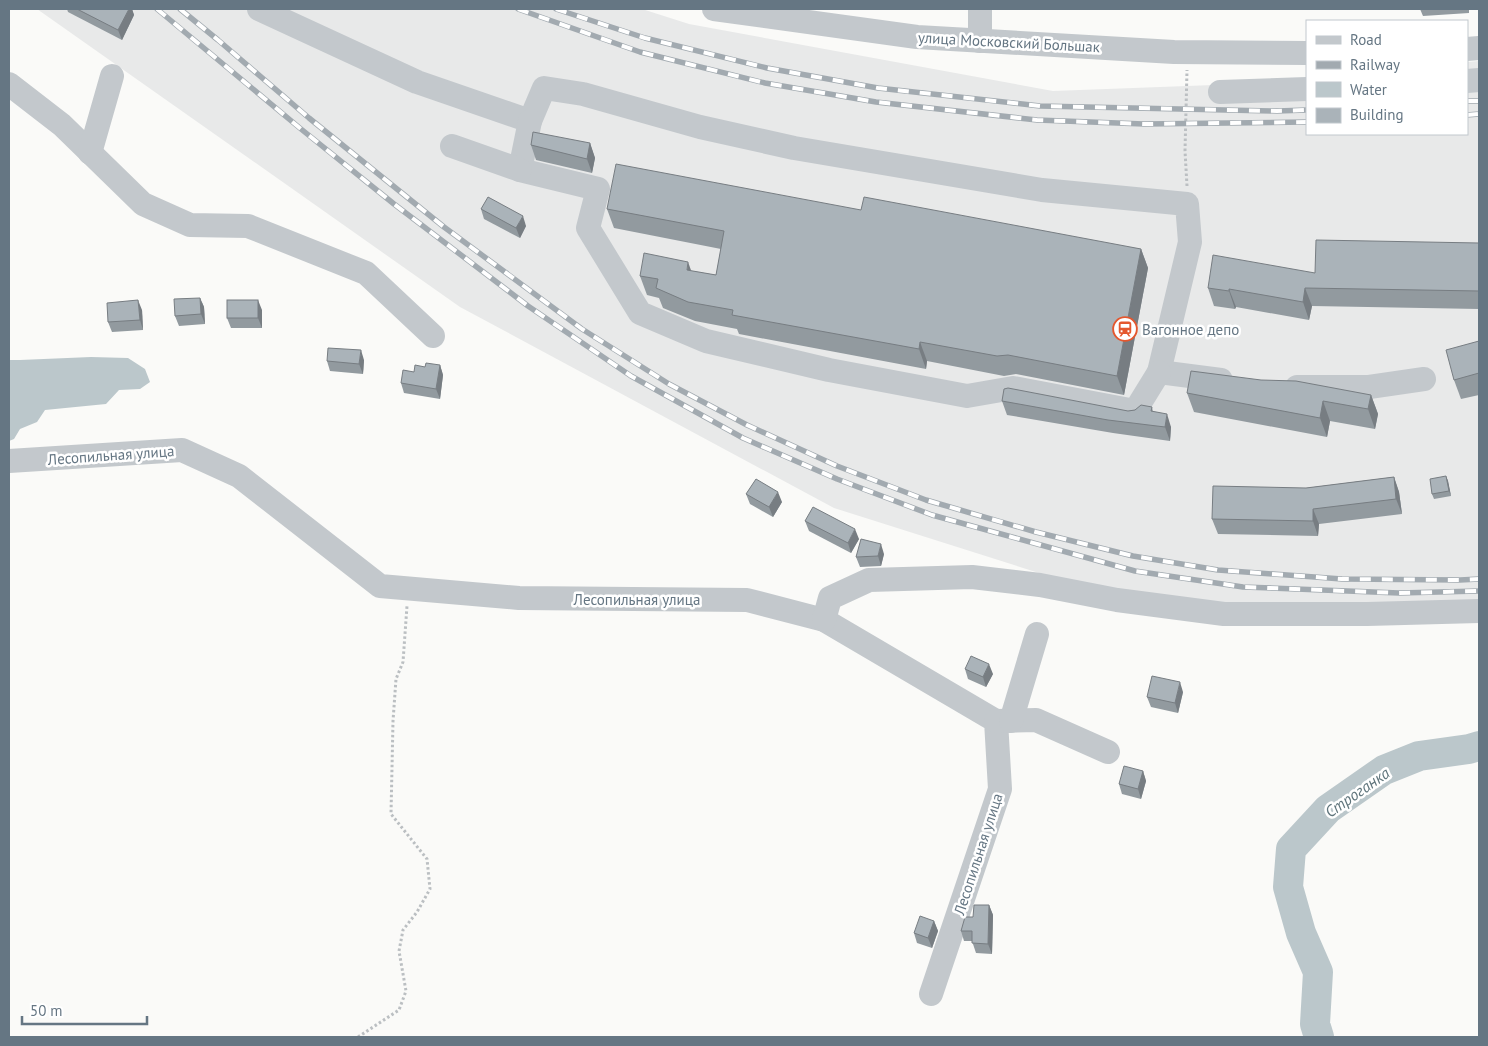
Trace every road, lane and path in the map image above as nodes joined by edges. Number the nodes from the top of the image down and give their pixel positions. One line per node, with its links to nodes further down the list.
1 (259, 9): 11 (street)
2 (714, 9): 4 (street, улица Московский Большак)
3 (980, 9): 4 (street)
4 (980, 41): 5 (street, улица Московский Большак)
5 (1187, 52): 6 (street, улица Московский Большак); 15 (path)
6 (1306, 53)
7 (112, 76): 13 (street)
8 (9, 84): 13 (street)
9 (1306, 88): 10 (street)
10 (1220, 92)
11 (530, 121): 14 (street); 15 (street)
12 (452, 146): 14 (street)
13 (90, 152): 16 (street)
14 (520, 170): 17 (street)
15 (1184, 204): 17 (street)
16 (433, 336)
17 (1159, 372): 19 (street)
18 (1424, 379): 20 (street)
19 (1242, 383)
20 (1280, 386)
21 (9, 461): 22 (street, Лесопильная улица)
22 (427, 590): 24 (street, Лесопильная улица); 29 (path)
23 (1479, 611): 24 (street)
24 (824, 620): 26 (street, Лесопильная улица)
25 (1037, 634): 26 (street)
26 (1003, 721): 27 (street); 28 (street, Лесопильная улица)
27 (1108, 752)
28 (931, 994)
29 (358, 1037)

